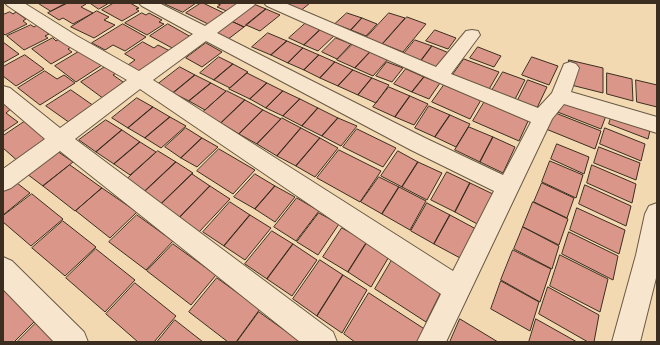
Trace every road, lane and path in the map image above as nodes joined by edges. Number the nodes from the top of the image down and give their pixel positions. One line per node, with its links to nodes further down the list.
1 (13, 3): 9 (street)
2 (147, 3): 5 (street)
3 (248, 3): 5 (street)
4 (272, 3): 8 (street)
5 (206, 33): 9 (street); 16 (street)
6 (472, 35): 8 (street)
7 (570, 68): 11 (street)
8 (439, 76): 12 (street)
9 (140, 80): 14 (street); 19 (street)
10 (3, 92): 14 (street)
11 (560, 96): 12 (street); 13 (street)
12 (542, 118): 16 (street)
13 (657, 125)
14 (61, 140): 15 (street); 21 (street)
15 (3, 181)
16 (507, 187): 19 (street)
17 (657, 219): 23 (street)
18 (3, 270): 20 (street)
19 (457, 288): 22 (street)
20 (74, 342)
21 (323, 342)
22 (431, 342)
23 (626, 342)

